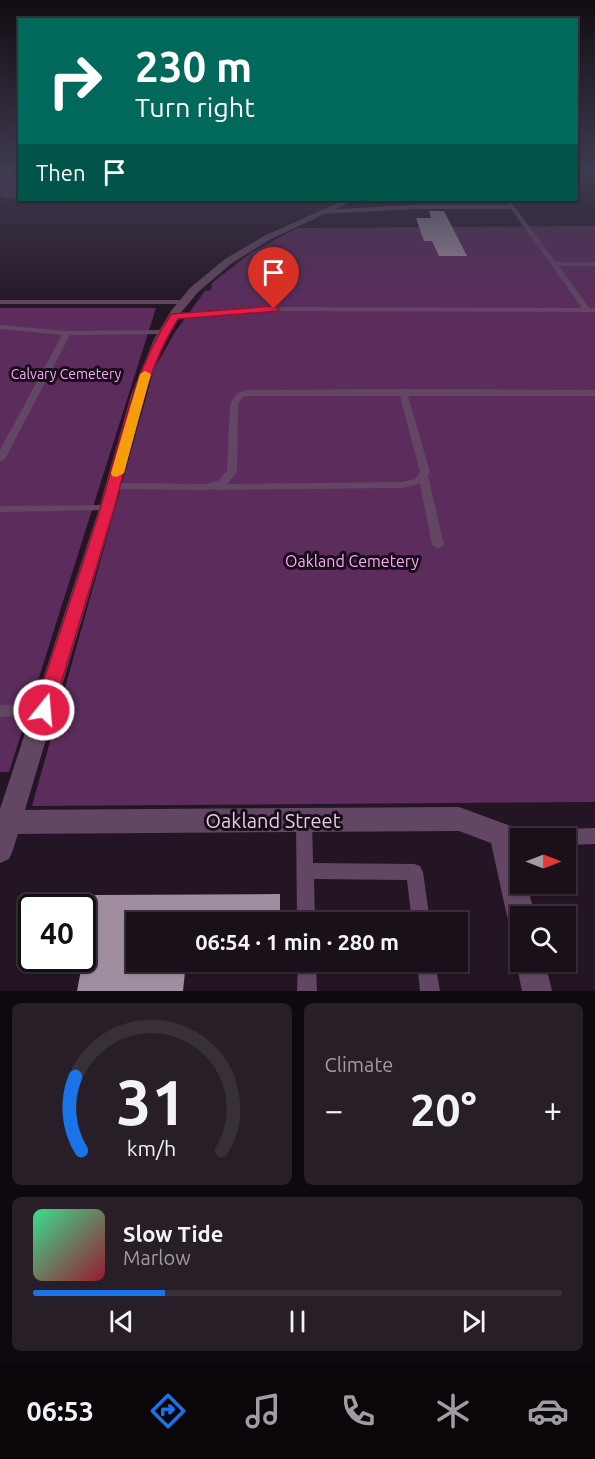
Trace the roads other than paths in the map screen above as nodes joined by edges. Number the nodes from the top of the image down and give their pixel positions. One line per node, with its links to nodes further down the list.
1 (305, 219): 6 (street)
2 (522, 219): 3 (lane)
3 (555, 264): 4 (lane); 7 (lane)
4 (595, 264)
5 (0, 302): 6 (lane)
6 (185, 302): 8 (street)
7 (591, 310): 8 (lane)
8 (174, 316): 10 (street)
9 (0, 327): 11 (lane)
10 (165, 332): 11 (lane); 16 (street)
11 (67, 333): 14 (lane)
12 (403, 392): 13 (lane); 15 (lane); 17 (lane)
13 (595, 393)
14 (0, 459)
15 (423, 476): 17 (lane); 20 (lane)
16 (113, 486): 17 (lane); 18 (street)
17 (206, 487)
18 (107, 508): 19 (lane); 21 (street)
19 (0, 509)
20 (438, 545)
21 (44, 710): 22 (lane); 23 (street)
22 (0, 711)
23 (8, 809): 24 (street, Oakland Street); 28 (street)
24 (304, 820): 27 (street, Oakland Street); 29 (lane)
25 (595, 836): 26 (lane)
26 (576, 837)
27 (510, 845)
28 (0, 850)
29 (305, 871): 30 (lane); 31 (lane)
30 (306, 912)
31 (420, 912)
32 (307, 972): 35 (lane)
33 (427, 972): 36 (lane)
34 (533, 972): 37 (street)
35 (307, 991)
36 (430, 991)
37 (537, 991)

